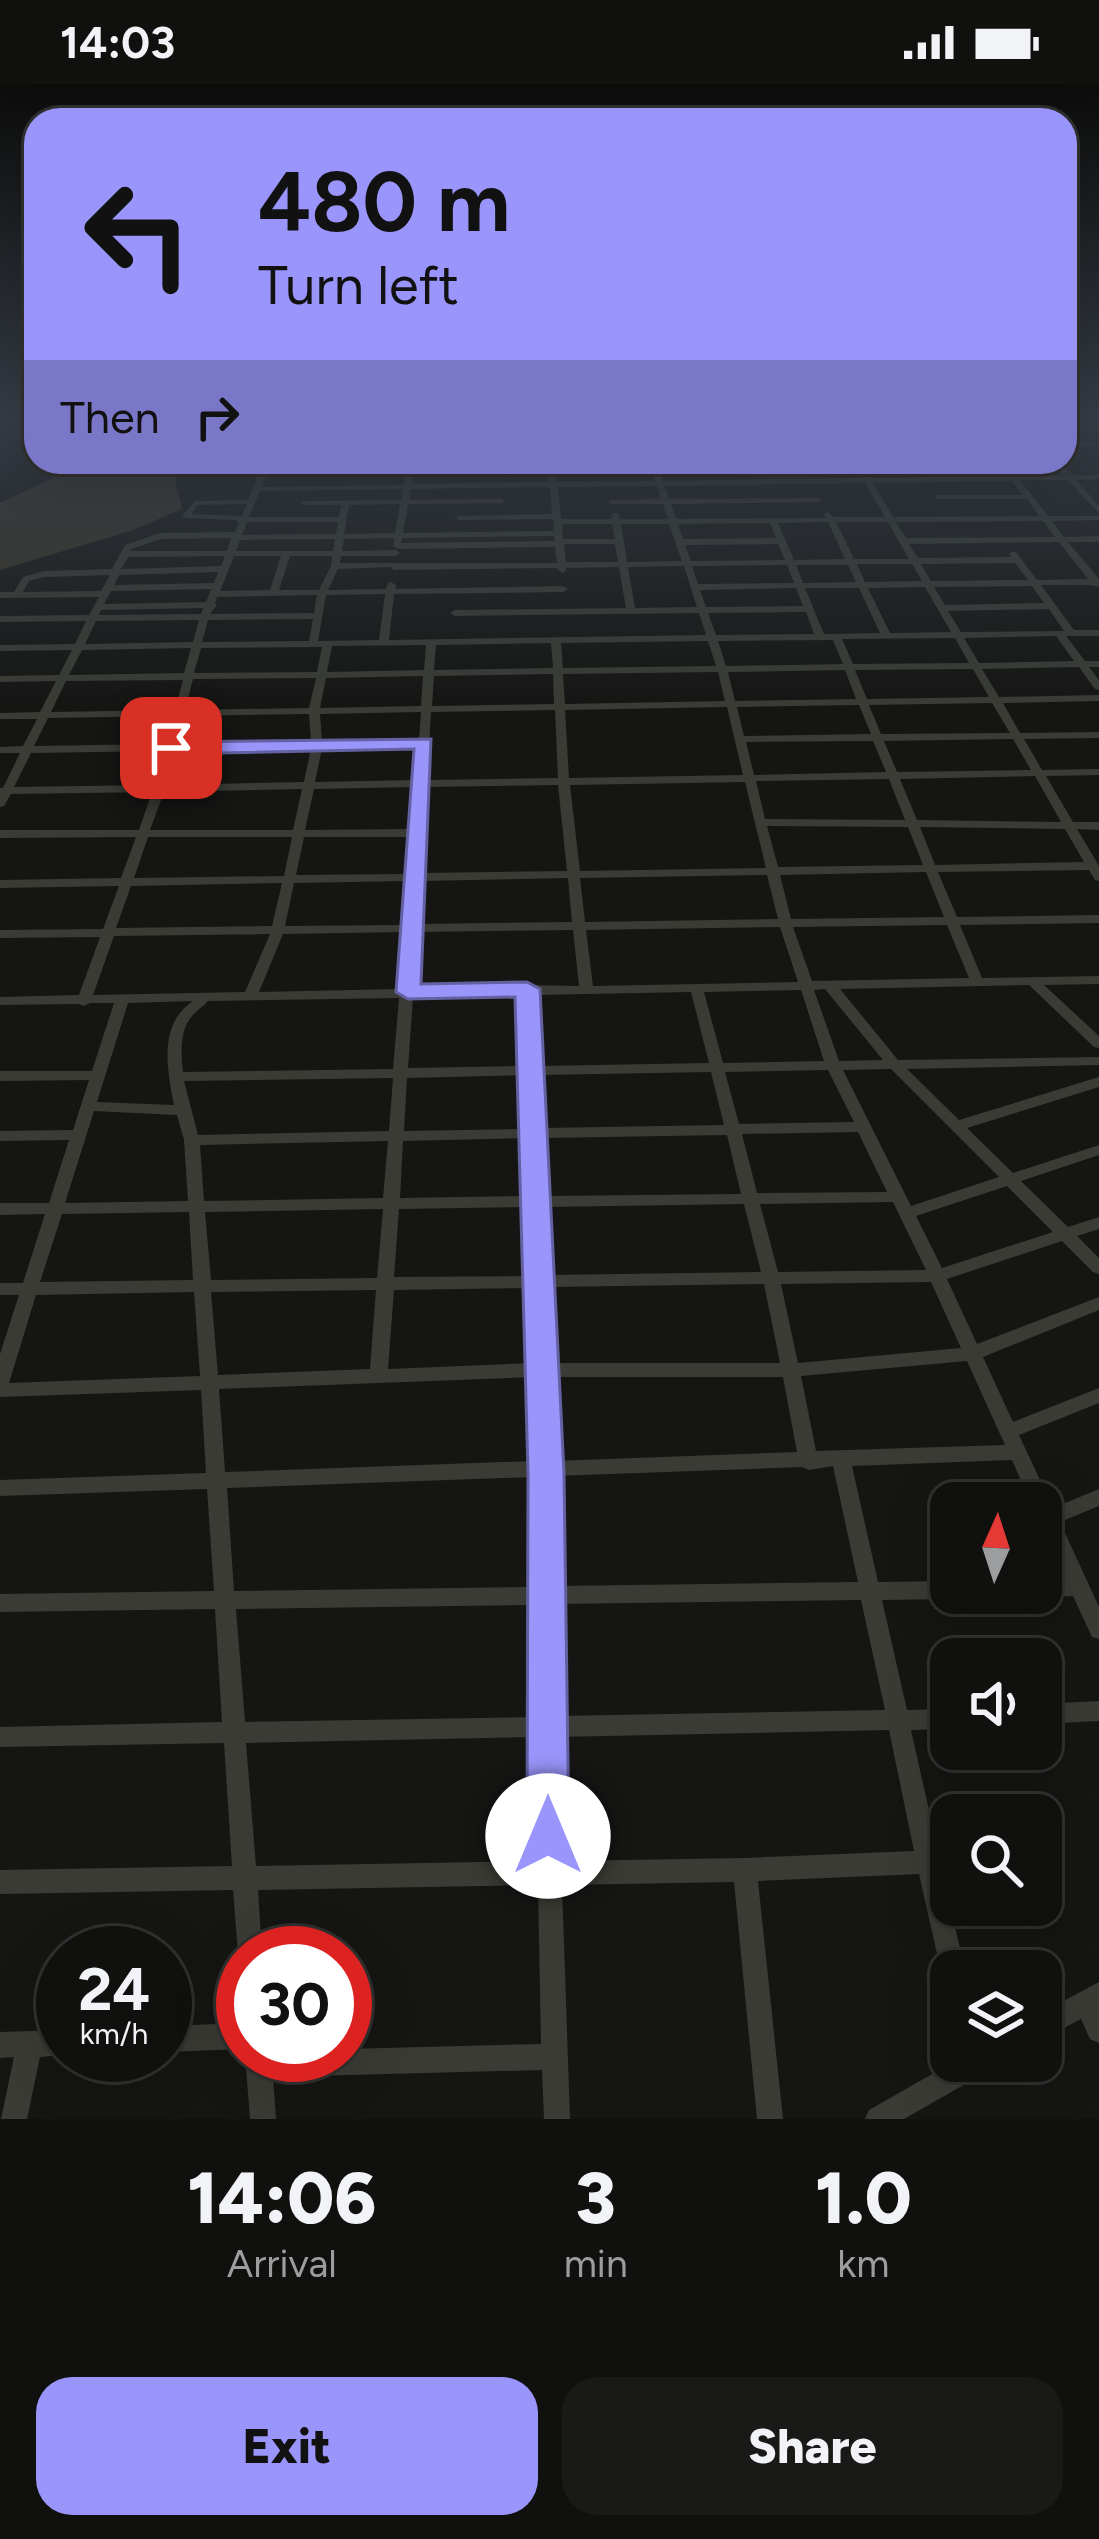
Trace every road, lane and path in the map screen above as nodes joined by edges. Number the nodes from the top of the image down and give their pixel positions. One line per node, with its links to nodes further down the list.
1 (188, 513): 21 (street)
2 (243, 513): 21 (street)
3 (302, 513): 22 (street)
4 (343, 513): 23 (street)
5 (401, 513): 43 (street)
6 (459, 513): 18 (street)
7 (500, 513): 17 (street)
8 (556, 513): 31 (street)
9 (614, 513): 30 (street)
10 (674, 513): 27 (street)
11 (732, 513): 28 (street)
12 (828, 513): 24 (street)
13 (886, 513): 25 (street)
14 (950, 513): 26 (street)
15 (1042, 513): 20 (street)
16 (1099, 514): 20 (street)
17 (500, 517): 18 (street); 31 (street)
18 (459, 518): 34 (street)
19 (986, 518): 20 (street); 26 (street); 37 (street)
20 (1046, 518): 35 (street)
21 (241, 519): 22 (street); 32 (street)
22 (300, 519): 23 (street)
23 (341, 519): 33 (street)
24 (832, 519): 25 (street); 29 (street); 49 (street)
25 (890, 519): 26 (street); 40 (street)
26 (954, 519)
27 (676, 520): 28 (street); 30 (street); 41 (street)
28 (734, 520): 29 (street)
29 (773, 520): 39 (street)
30 (616, 521): 31 (street); 38 (street)
31 (557, 531): 34 (street); 38 (street); 54 (street)
32 (236, 536): 33 (street); 42 (street); 44 (street)
33 (340, 536): 43 (street); 46 (street)
34 (458, 539): 43 (street); 53 (street)
35 (1063, 539): 36 (street); 37 (street); 59 (street)
36 (1099, 539)
37 (1000, 540): 40 (street); 47 (street)
38 (620, 541): 51 (street)
39 (780, 541): 41 (street); 50 (street)
40 (903, 541): 48 (street)
41 (683, 542): 52 (street)
42 (230, 553): 44 (street); 45 (street); 55 (street)
43 (396, 553): 46 (street); 53 (street); 64 (street)
44 (124, 554): 56 (street)
45 (286, 554): 46 (street); 67 (street)
46 (336, 560): 66 (street)
47 (1017, 560): 48 (street); 57 (street)
48 (914, 561): 49 (street); 58 (street)
49 (850, 562): 50 (street); 60 (street)
50 (789, 563): 52 (street); 61 (street)
51 (624, 564): 52 (street); 54 (street); 76 (street)
52 (689, 564): 62 (street)
53 (458, 566): 54 (street); 65 (street)
54 (561, 566): 63 (street)
55 (224, 569): 56 (street); 69 (street)
56 (115, 572): 68 (street); 71 (street)
57 (1034, 583): 58 (street); 59 (street); 72 (street)
58 (927, 584): 60 (street); 73 (street)
59 (1098, 584)
60 (860, 585): 61 (street); 84 (street)
61 (798, 586): 62 (street); 74 (street)
62 (694, 587): 75 (street)
63 (563, 589): 65 (street); 77 (street)
64 (391, 590): 65 (street); 66 (street); 92 (street)
65 (455, 590): 78 (street)
66 (322, 592): 67 (street); 79 (street)
67 (274, 593): 69 (street)
68 (17, 595): 70 (street); 71 (street)
69 (215, 595): 71 (street); 71 (street); 80 (street)
70 (0, 596)
71 (101, 602): 80 (street); 81 (street); 95 (street)
72 (1050, 606): 73 (street); 82 (street)
73 (941, 608): 85 (street)
74 (808, 609): 75 (street); 86 (street)
75 (702, 610): 76 (street); 88 (street)
76 (631, 611): 77 (street)
77 (564, 612): 78 (street); 89 (street)
78 (454, 613): 90 (street)
79 (317, 616): 80 (street); 93 (street)
80 (204, 618): 96 (street)
81 (0, 619)
82 (1064, 633): 83 (street); 85 (street); 98 (street)
83 (1099, 633)
84 (886, 635): 85 (street); 87 (street)
85 (959, 635): 100 (street)
86 (820, 636): 87 (street); 88 (street)
87 (836, 636): 102 (street)
88 (712, 638): 89 (street); 101 (street)
89 (561, 639): 90 (street); 103 (street)
90 (453, 640): 91 (street)
91 (431, 641): 92 (street); 104 (street)
92 (384, 642): 94 (street)
93 (313, 643): 94 (street); 96 (street)
94 (328, 643): 105 (street)
95 (81, 645): 96 (street); 97 (street); 107 (street)
96 (198, 645): 106 (street)
97 (0, 648)
98 (1082, 664): 99 (street); 100 (street); 109 (street)
99 (1099, 664)
100 (977, 666): 102 (street); 111 (street)
101 (722, 668): 102 (street); 103 (street); 113 (street)
102 (849, 668): 112 (street)
103 (559, 670): 104 (street); 114 (street)
104 (430, 671): 105 (street); 115 (street)
105 (322, 675): 106 (street); 116 (street)
106 (189, 677): 107 (street); 117 (street)
107 (59, 678): 108 (street); 118 (street)
108 (0, 679)
109 (1099, 687)
110 (1099, 698): 111 (street)
111 (997, 700): 112 (street); 121 (street)
112 (862, 701): 113 (street); 122 (street)
113 (730, 703): 114 (street); 123 (street)
114 (560, 706): 115 (street); 133 (street)
115 (427, 707): 116 (street); 124 (street)
116 (314, 710): 117 (street); 125 (street)
117 (178, 712): 118 (street); 126 (street)
118 (42, 715): 119 (street); 127 (street)
119 (0, 716)
120 (1099, 735): 121 (street)
121 (1018, 736): 122 (street); 130 (street)
122 (878, 738): 123 (street); 132 (street)
123 (741, 739): 131 (street)
124 (424, 743): 125 (street); 134 (street)
125 (316, 745): 126 (street); 135 (street)
126 (171, 748): 127 (street); 136 (street)
127 (27, 749): 128 (street); 137 (street)
128 (0, 750)
129 (1099, 772): 130 (street)
130 (1038, 775): 132 (street); 141 (street)
131 (748, 778): 132 (street); 133 (street); 140 (street)
132 (895, 778): 139 (street)
133 (564, 784): 134 (street); 149 (street)
134 (423, 786): 135 (street); 144 (street)
135 (308, 787): 136 (street); 146 (street)
136 (159, 789): 137 (street); 143 (street)
137 (3, 791): 138 (street)
138 (0, 804)
139 (911, 821): 140 (street); 141 (street); 147 (street)
140 (760, 822): 148 (street)
141 (1066, 825): 142 (street); 150 (street)
142 (1099, 826)
143 (143, 831): 145 (street); 146 (street); 153 (street)
144 (417, 832): 146 (street); 151 (street)
145 (0, 834)
146 (298, 834): 152 (street)
147 (931, 868): 148 (street); 150 (street); 156 (street)
148 (772, 870): 149 (street); 157 (street)
149 (574, 871): 151 (street); 158 (street)
150 (1096, 871)
151 (414, 876): 152 (street); 159 (street)
152 (289, 879): 153 (street); 160 (street)
153 (128, 882): 154 (street); 162 (street)
154 (0, 884)
155 (1099, 919): 156 (street)
156 (952, 920): 157 (street); 165 (street)
157 (786, 925): 158 (street); 166 (street)
158 (580, 929): 159 (street); 169 (street)
159 (410, 931): 160 (street); 171 (street)
160 (277, 932): 162 (street); 172 (street)
161 (0, 934): 162 (street)
162 (110, 934): 175 (street)
163 (1099, 980): 164 (street)
164 (1032, 981): 165 (street); 177 (street)
165 (977, 982): 167 (street)
166 (803, 985): 167 (street); 168 (street); 179 (street)
167 (829, 985): 180 (street)
168 (696, 986): 169 (street); 181 (street)
169 (586, 988): 170 (street)
170 (527, 989): 171 (street); 182 (street)
171 (408, 992): 172 (street); 183 (street)
172 (252, 993): 173 (street)
173 (226, 995): 176 (street); 186 (street)
174 (0, 1001): 175 (street)
175 (84, 1002): 176 (street)
176 (121, 1002): 184 (street)
177 (1099, 1044)
178 (1099, 1061): 180 (street)
179 (832, 1063): 180 (street); 181 (street); 191 (street)
180 (893, 1063): 190 (street)
181 (715, 1067): 182 (street); 192 (street)
182 (533, 1070): 183 (street); 193 (street)
183 (401, 1072): 186 (street); 196 (street)
184 (96, 1075): 185 (street); 188 (street)
185 (0, 1076)
186 (177, 1077): 189 (street)
187 (1099, 1082): 190 (street)
188 (86, 1106): 189 (street); 194 (street)
189 (182, 1110): 197 (street)
190 (957, 1126): 199 (street)
191 (861, 1127): 192 (street); 200 (street)
192 (730, 1131): 193 (street); 201 (street)
193 (534, 1134): 196 (street); 202 (street)
194 (76, 1135): 195 (street); 204 (street)
195 (0, 1136)
196 (397, 1137): 197 (street); 205 (street)
197 (192, 1140): 203 (street)
198 (1099, 1150): 199 (street)
199 (1010, 1179): 207 (street); 209 (street)
200 (896, 1197): 201 (street); 207 (street)
201 (749, 1201): 202 (street); 212 (street)
202 (536, 1203): 205 (street); 213 (street)
203 (196, 1207): 204 (street); 205 (street); 216 (street)
204 (58, 1208): 206 (street); 215 (street)
205 (393, 1208): 214 (street)
206 (0, 1209)
207 (904, 1214): 211 (street)
208 (1099, 1223): 209 (street)
209 (1066, 1234): 210 (street); 211 (street)
210 (1099, 1268)
211 (937, 1276): 212 (street); 219 (street)
212 (772, 1281): 213 (street); 221 (street)
213 (537, 1285): 214 (street); 220 (street)
214 (386, 1287): 216 (street); 222 (street)
215 (34, 1288): 216 (street); 217 (street); 224 (street)
216 (203, 1288): 223 (street)
217 (0, 1289)
218 (1099, 1303): 219 (street)
219 (971, 1354): 221 (street); 226 (street)
220 (543, 1370): 221 (street); 222 (street); 230 (street)
221 (791, 1370): 228 (street)
222 (380, 1375): 223 (street)
223 (209, 1381): 224 (street); 231 (street)
224 (0, 1386)
225 (1099, 1395): 226 (street)
226 (1010, 1431): 227 (street)
227 (1018, 1452): 229 (street); 232 (street)
228 (809, 1462): 229 (street); 230 (street)
229 (842, 1462): 240 (street)
230 (546, 1473): 231 (street); 241 (street)
231 (217, 1481): 233 (street); 242 (street)
232 (1032, 1482)
233 (0, 1488)
234 (1099, 1497): 235 (street)
235 (1062, 1513)
236 (1062, 1550): 238 (street)
237 (1062, 1587): 238 (street)
238 (1077, 1587): 244 (street)
239 (930, 1591): 240 (street)
240 (869, 1592): 241 (street); 248 (street)
241 (548, 1595): 242 (street); 249 (street)
242 (224, 1598): 243 (street); 250 (street)
243 (0, 1603)
244 (1096, 1617)
245 (1099, 1711): 246 (street)
246 (1062, 1713)
247 (930, 1721): 248 (street)
248 (899, 1723): 249 (street); 252 (street)
249 (548, 1724): 250 (street); 254 (street)
250 (232, 1734): 251 (street); 255 (street)
251 (0, 1737)
252 (926, 1862): 253 (street); 258 (street)
253 (745, 1870): 254 (street); 272 (street)
254 (548, 1873): 255 (street); 265 (street)
255 (244, 1877): 256 (street); 257 (street)
256 (0, 1882)
257 (248, 1926)
258 (947, 1950)
259 (1093, 1998): 260 (street); 261 (street)
260 (1062, 2015)
261 (1099, 2030)
262 (30, 2044): 263 (street); 264 (street); 269 (street)
263 (36, 2044)
264 (0, 2045)
265 (554, 2057): 266 (street); 271 (street)
266 (372, 2059)
267 (260, 2082): 270 (street)
268 (942, 2082): 273 (street)
269 (14, 2119)
270 (263, 2119)
271 (557, 2119)
272 (770, 2119)
273 (878, 2119)

